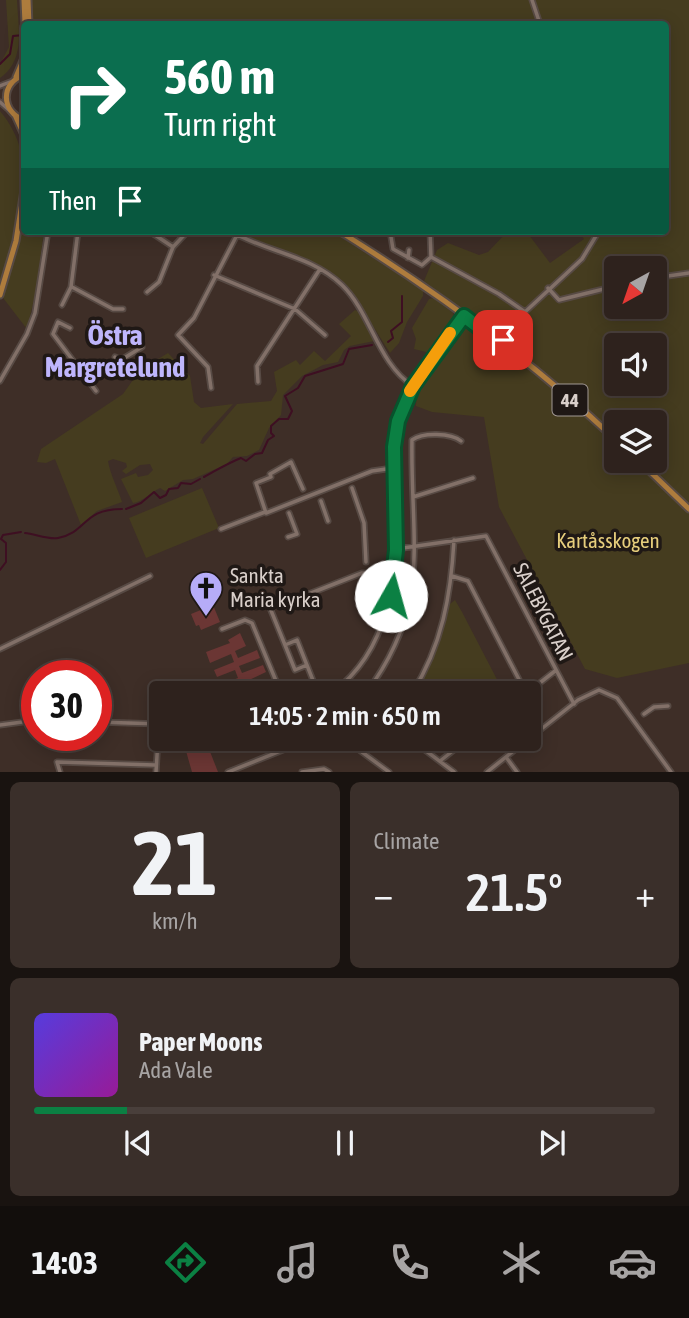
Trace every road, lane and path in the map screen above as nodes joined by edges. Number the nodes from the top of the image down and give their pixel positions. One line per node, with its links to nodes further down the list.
1 (26, 0): 3 (main road)
2 (532, 0): 4 (street)
3 (27, 21)
4 (539, 21)
5 (21, 64): 7 (main road)
6 (21, 76): 7 (main road)
7 (13, 80): 8 (street); 10 (main road)
8 (0, 86)
9 (0, 102): 10 (street)
10 (13, 113): 11 (main road); 12 (main road)
11 (21, 118)
12 (21, 129)
13 (21, 209): 35 (main road)
14 (47, 235): 46 (street)
15 (78, 235): 31 (street)
16 (155, 235): 23 (street)
17 (184, 235): 23 (street)
18 (237, 235): 27 (street); 29 (street)
19 (345, 235): 40 (main road, 44)
20 (390, 235): 26 (street)
21 (430, 235): 25 (street)
22 (597, 235): 32 (street)
23 (173, 247): 34 (street)
24 (409, 250): 26 (street)
25 (431, 257): 26 (street); 39 (street)
26 (408, 258)
27 (320, 269): 38 (street); 48 (street)
28 (689, 273): 30 (street)
29 (214, 275): 38 (street); 49 (street)
30 (667, 276)
31 (71, 287): 36 (street); 37 (street)
32 (548, 288): 33 (street); 39 (street)
33 (604, 289)
34 (147, 292)
35 (0, 295)
36 (62, 305)
37 (124, 309)
38 (295, 309): 42 (street); 47 (street)
39 (525, 312): 44 (street)
40 (464, 316): 44 (main road, 44); 48 (street)
41 (70, 328): 50 (street)
42 (325, 335)
43 (140, 342): 45 (street)
44 (500, 344): 51 (main road, 44)
45 (115, 356)
46 (0, 381)
47 (258, 383)
48 (413, 386): 53 (street)
49 (211, 388)
50 (96, 391)
51 (604, 429)
52 (461, 442): 58 (street)
53 (393, 468): 61 (street); 68 (street)
54 (652, 473): 60 (main road)
55 (473, 478): 58 (street)
56 (352, 488): 69 (street)
57 (303, 489): 61 (street)
58 (413, 496): 67 (street)
59 (321, 501): 63 (street)
60 (689, 509)
61 (267, 512): 64 (street)
62 (289, 513): 65 (street)
63 (328, 521)
64 (221, 529)
65 (288, 537)
66 (454, 540): 67 (street); 72 (street); 81 (street, SALEBYGATAN)
67 (416, 547): 68 (street); 85 (street)
68 (396, 550): 70 (street)
69 (366, 562)
70 (394, 573): 73 (street); 84 (street)
71 (149, 576): 79 (street)
72 (452, 576): 86 (street); 87 (street)
73 (301, 597)
74 (267, 598): 76 (street)
75 (292, 598): 76 (street)
76 (270, 608): 78 (street)
77 (222, 629): 82 (street)
78 (285, 645): 80 (street); 80 (street)
79 (0, 649)
80 (307, 664): 83 (street)
81 (555, 670): 88 (street); 89 (street, SALEBYGATAN)
82 (276, 681)
83 (313, 681)
84 (345, 681)
85 (374, 681)
86 (418, 681)
87 (520, 681)
88 (541, 681)
89 (574, 704): 101 (street); 113 (street)
90 (668, 706): 91 (street)
91 (644, 714)
92 (21, 722): 95 (street)
93 (112, 722): 94 (street)
94 (149, 724)
95 (0, 725)
96 (157, 751): 103 (street)
97 (280, 751): 106 (street)
98 (361, 751): 109 (street)
99 (427, 751): 102 (street)
100 (453, 751): 102 (street)
101 (506, 757): 111 (street); 112 (street)
102 (440, 761): 110 (street)
103 (155, 765): 104 (street); 105 (street)
104 (60, 772)
105 (156, 772)
106 (228, 772)
107 (302, 772): 108 (street)
108 (329, 772)
109 (389, 772)
110 (454, 772)
111 (487, 772)
112 (517, 772)
113 (671, 772)

